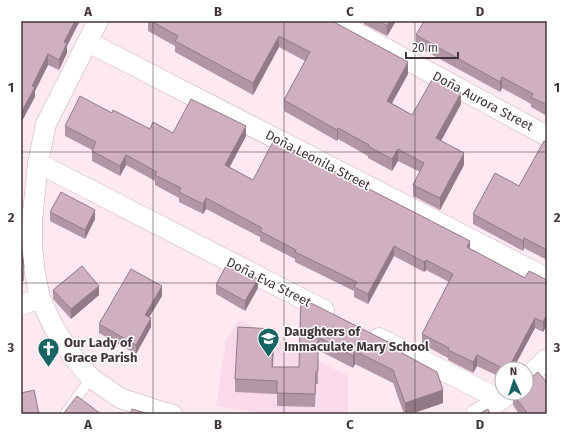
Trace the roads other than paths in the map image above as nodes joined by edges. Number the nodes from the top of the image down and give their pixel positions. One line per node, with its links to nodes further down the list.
1 (98, 21): 3 (street)
2 (335, 21): 4 (street, Doña Aurora Street)
3 (88, 42): 5 (street); 6 (street, Doña Leonila Street)
4 (547, 136)
5 (38, 163): 7 (street); 9 (street, Doña Eva Street)
6 (547, 278)
7 (40, 298): 8 (street); 13 (street)
8 (21, 305)
9 (338, 317)
10 (366, 332): 14 (street)
11 (547, 359): 12 (street)
12 (534, 371)
13 (91, 378): 16 (lane); 17 (street)
14 (494, 392)
15 (498, 401): 18 (street)
16 (65, 414)
17 (172, 414)
18 (476, 414)

